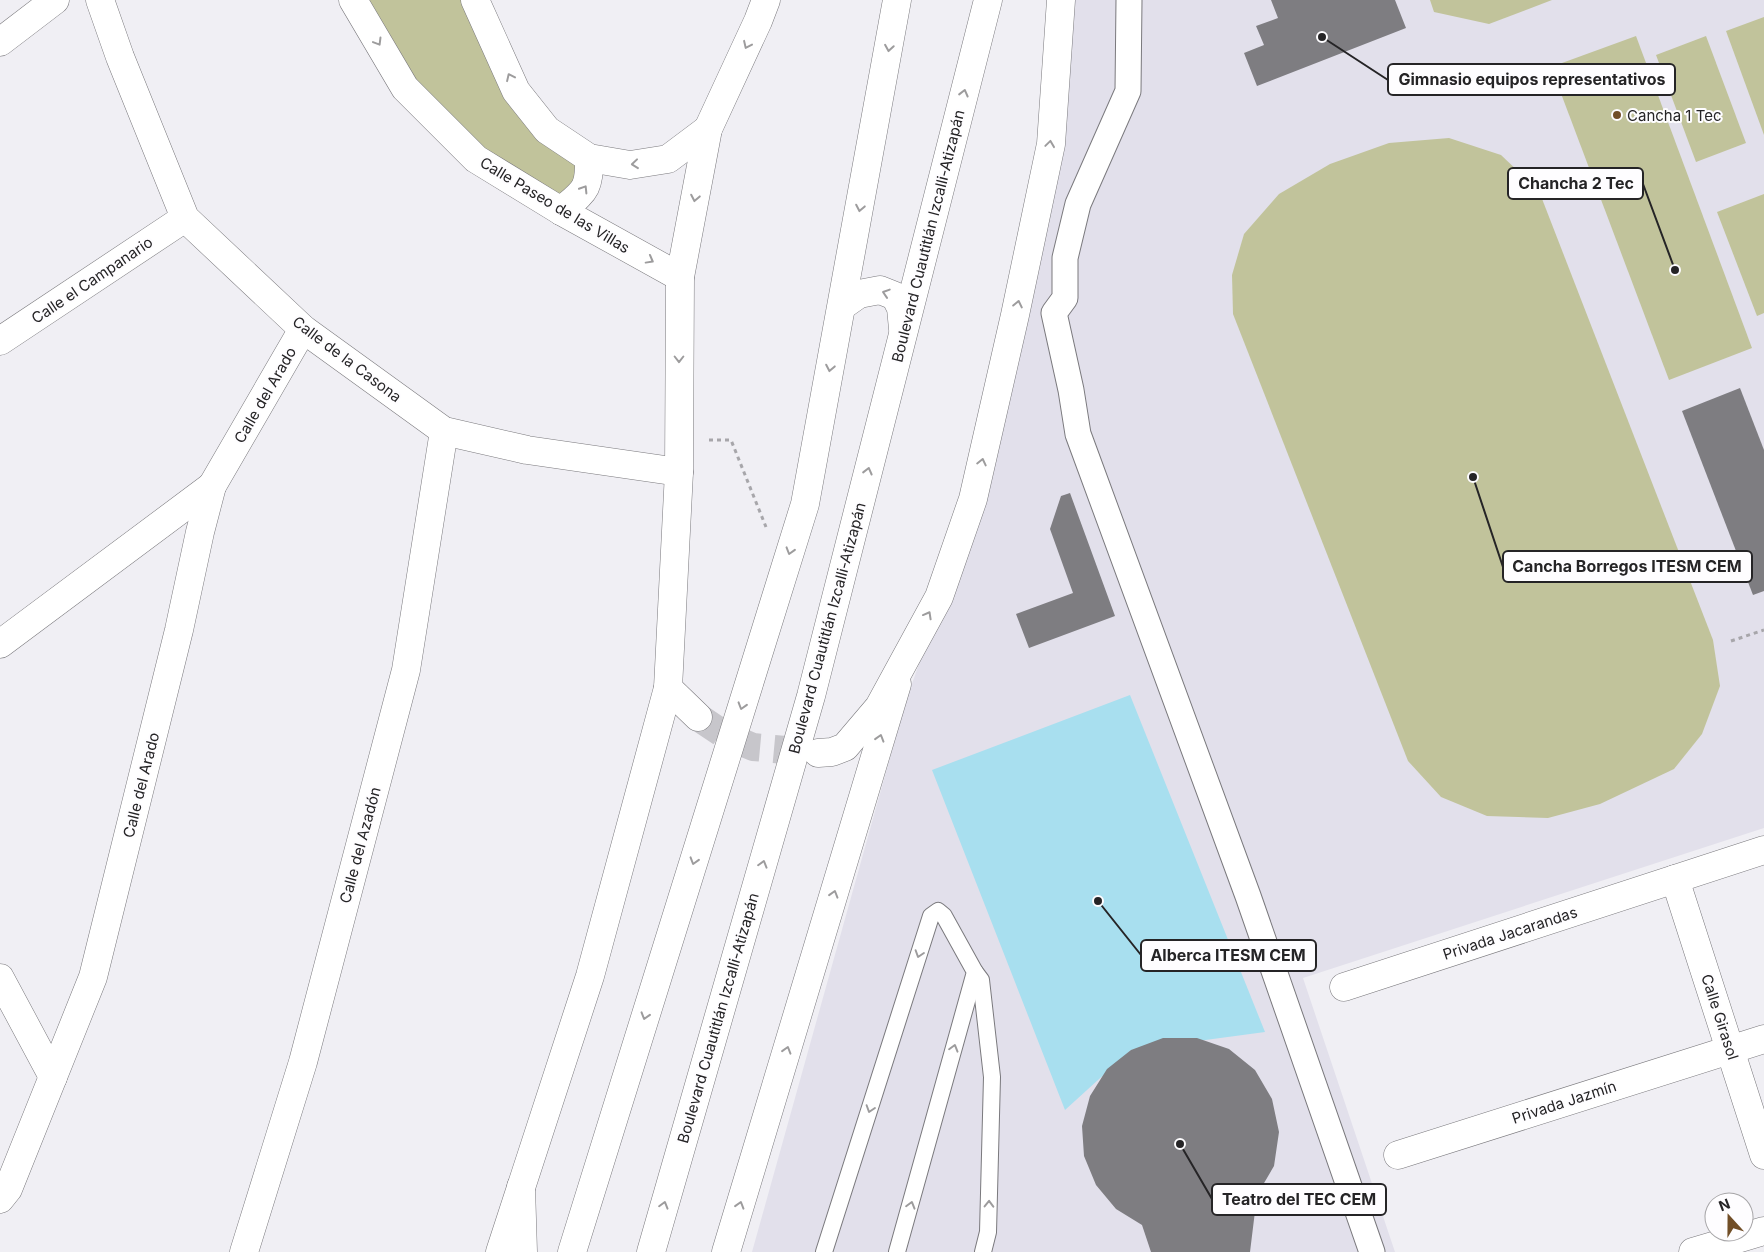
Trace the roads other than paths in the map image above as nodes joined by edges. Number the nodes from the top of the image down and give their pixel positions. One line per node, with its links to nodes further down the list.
1 (55, 0): 10 (street)
2 (100, 0): 14 (street, Calle de la Casona)
3 (353, 0): 13 (street, Calle Paseo de las Villas, one-way to 13)
4 (475, 0): 12 (street, one-way to 4)
5 (766, 0): 11 (street, one-way to 11)
6 (897, 0): 16 (street, one-way to 16)
7 (988, 0): 18 (street, Boulevard Cuautitlán Izcalli-Atizapán, one-way to 7)
8 (1060, 0): 24 (street, one-way to 8)
9 (1129, 0): 50 (street)
10 (0, 42)
11 (708, 129): 12 (street, one-way to 12); 15 (street, one-way to 15)
12 (589, 158): 13 (street, one-way to 12)
13 (561, 211): 15 (street, Calle Paseo de las Villas, one-way to 15)
14 (185, 218): 17 (street, Calle de la Casona); 19 (street, Calle el Campanario)
15 (680, 277): 21 (street, one-way to 21)
16 (842, 306): 18 (street, one-way to 16); 44 (street, one-way to 44)
17 (303, 328): 20 (street, Calle de la Casona); 22 (street, Calle del Arado)
18 (903, 334): 45 (street, Boulevard Cuautitlán Izcalli-Atizapán, one-way to 18)
19 (0, 341)
20 (444, 431): 21 (street, Calle de la Casona); 41 (street, Calle del Azadón)
21 (679, 460): 25 (street)
22 (212, 486): 23 (street, Calle del Arado); 35 (street, Calle del Arado)
23 (0, 644)
24 (904, 657): 27 (street); 46 (street, one-way to 24)
25 (668, 688): 26 (street); 38 (street)
26 (698, 717)
27 (818, 752)
28 (1764, 850): 29 (street, Privada Jacarandas)
29 (1676, 879): 32 (street, Privada Jacarandas); 34 (street, Calle Girasol)
30 (975, 972): 47 (lane, one-way to 47); 48 (lane, one-way to 30); 49 (lane, one-way to 30)
31 (0, 978): 35 (street)
32 (1344, 987)
33 (1764, 1040): 34 (street, Privada Jazmín)
34 (1730, 1050): 36 (street, Privada Jazmín); 37 (street, Calle Girasol)
35 (53, 1077): 39 (street, Calle del Arado)
36 (1398, 1155)
37 (1764, 1155)
38 (521, 1187): 42 (street); 43 (street)
39 (0, 1199)
40 (1764, 1231): 51 (street)
41 (244, 1252)
42 (500, 1252)
43 (523, 1252)
44 (572, 1252)
45 (651, 1252)
46 (726, 1252)
47 (824, 1252)
48 (898, 1252)
49 (982, 1252)
50 (1372, 1252)
51 (1693, 1252)

